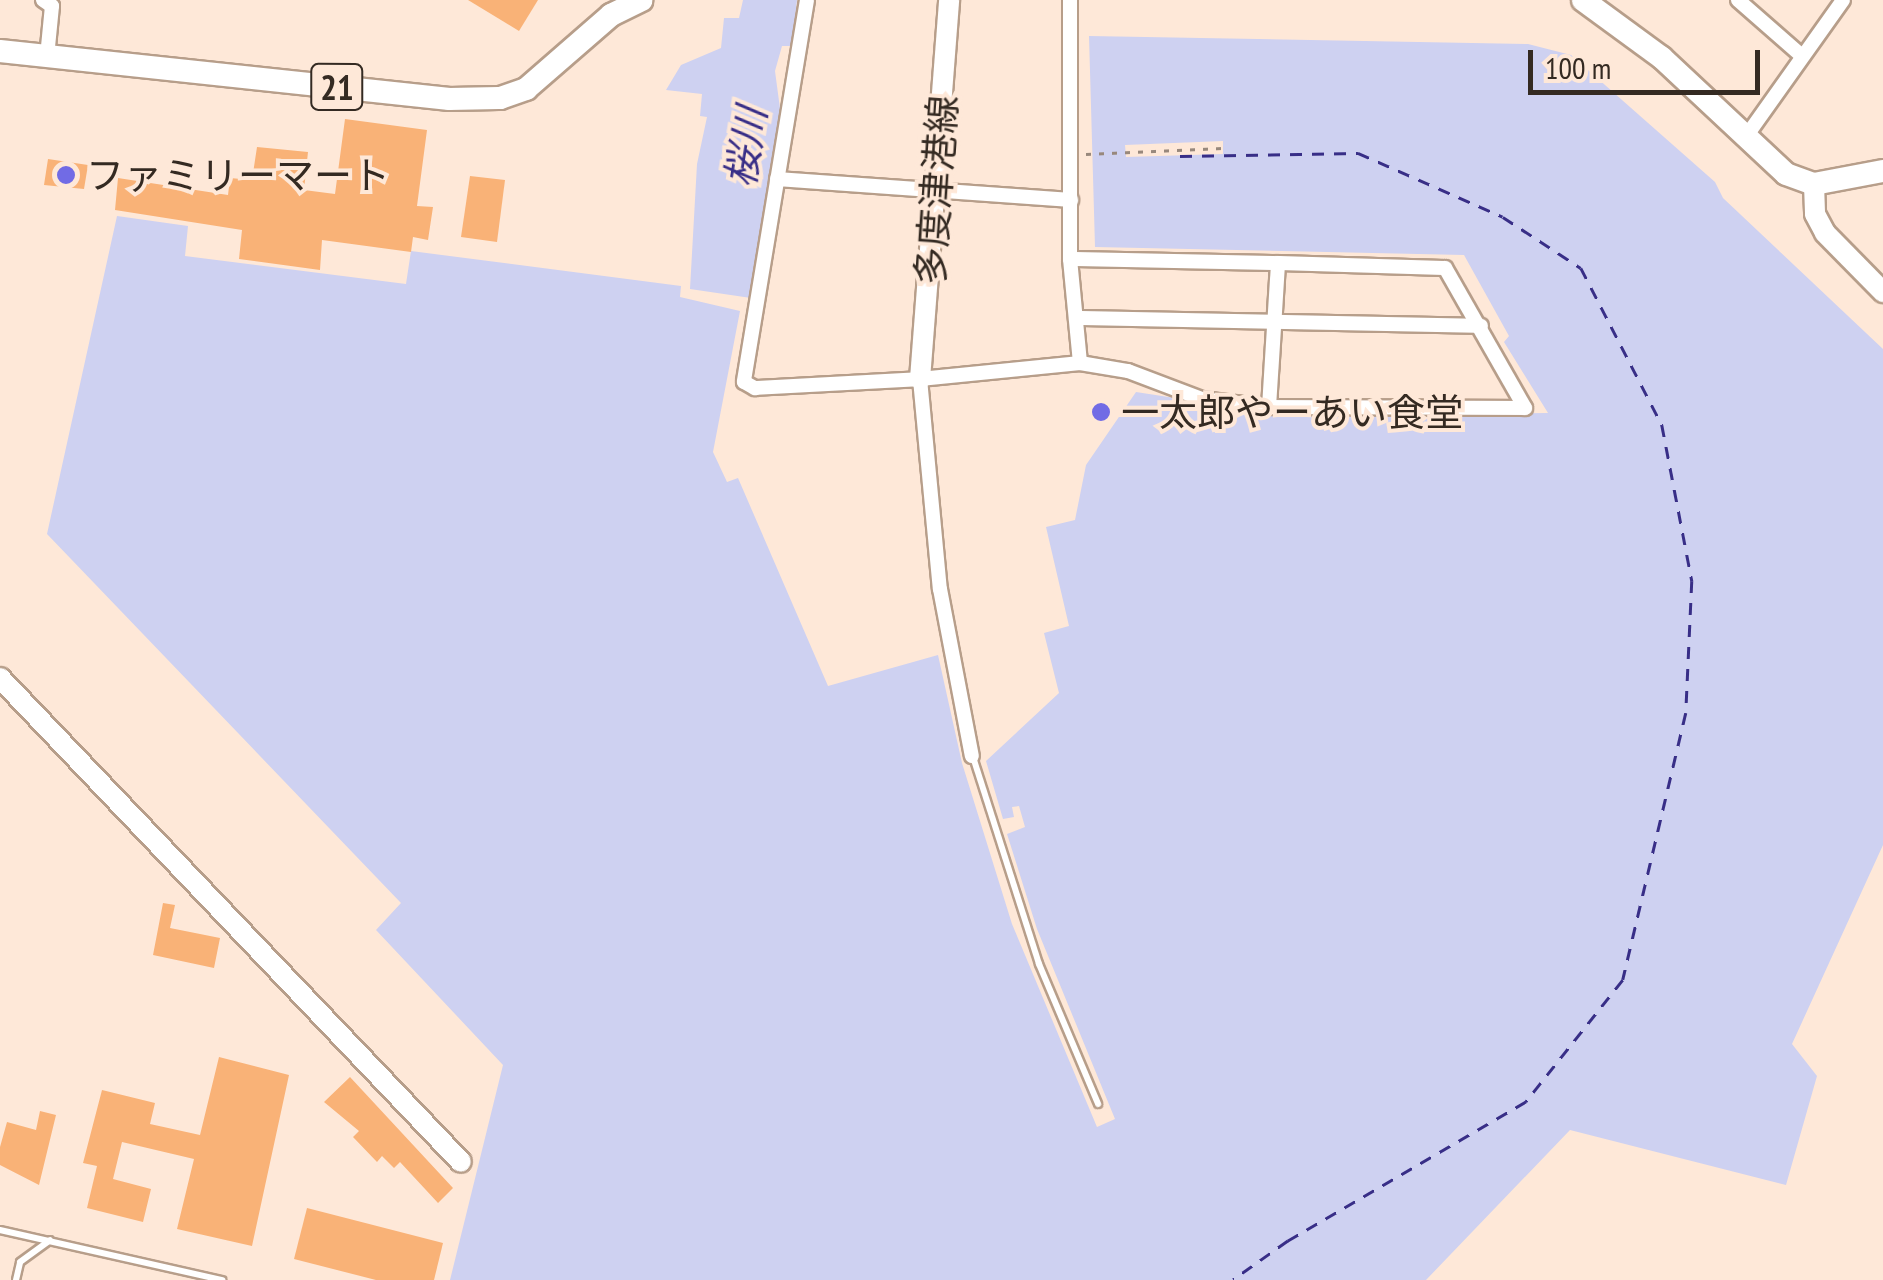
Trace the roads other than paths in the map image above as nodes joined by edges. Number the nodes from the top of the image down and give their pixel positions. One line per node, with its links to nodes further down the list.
1 (43, 0): 11 (street)
2 (642, 0): 11 (main road, 21)
3 (807, 0): 14 (street)
4 (950, 0): 16 (street, 多度津港線)
5 (1070, 0): 17 (street)
6 (1583, 0): 12 (main road)
7 (1738, 0): 10 (street)
8 (1842, 0): 10 (street)
9 (0, 52): 11 (main road, 21)
10 (1802, 56): 12 (street)
11 (47, 57)
12 (1745, 138): 15 (main road)
13 (1883, 171): 15 (main road)
14 (777, 179): 16 (street); 25 (street)
15 (1814, 184): 20 (street)
16 (938, 189): 17 (street); 25 (street, 多度津港線)
17 (1071, 200): 18 (street)
18 (1070, 259): 19 (street); 21 (street)
19 (1278, 263): 22 (street); 23 (street)
20 (1883, 292)
21 (1076, 318): 22 (street); 24 (street)
22 (1274, 322): 23 (street); 26 (street)
23 (1481, 326): 26 (street)
24 (1080, 363): 25 (street); 26 (street)
25 (920, 379): 28 (street)
26 (1269, 408)
27 (0, 678): 30 (street)
28 (972, 756): 29 (lane)
29 (1098, 1104)
30 (462, 1162)
31 (0, 1230): 32 (lane)
32 (51, 1240): 33 (lane); 34 (lane)
33 (16, 1280)
34 (222, 1280)

